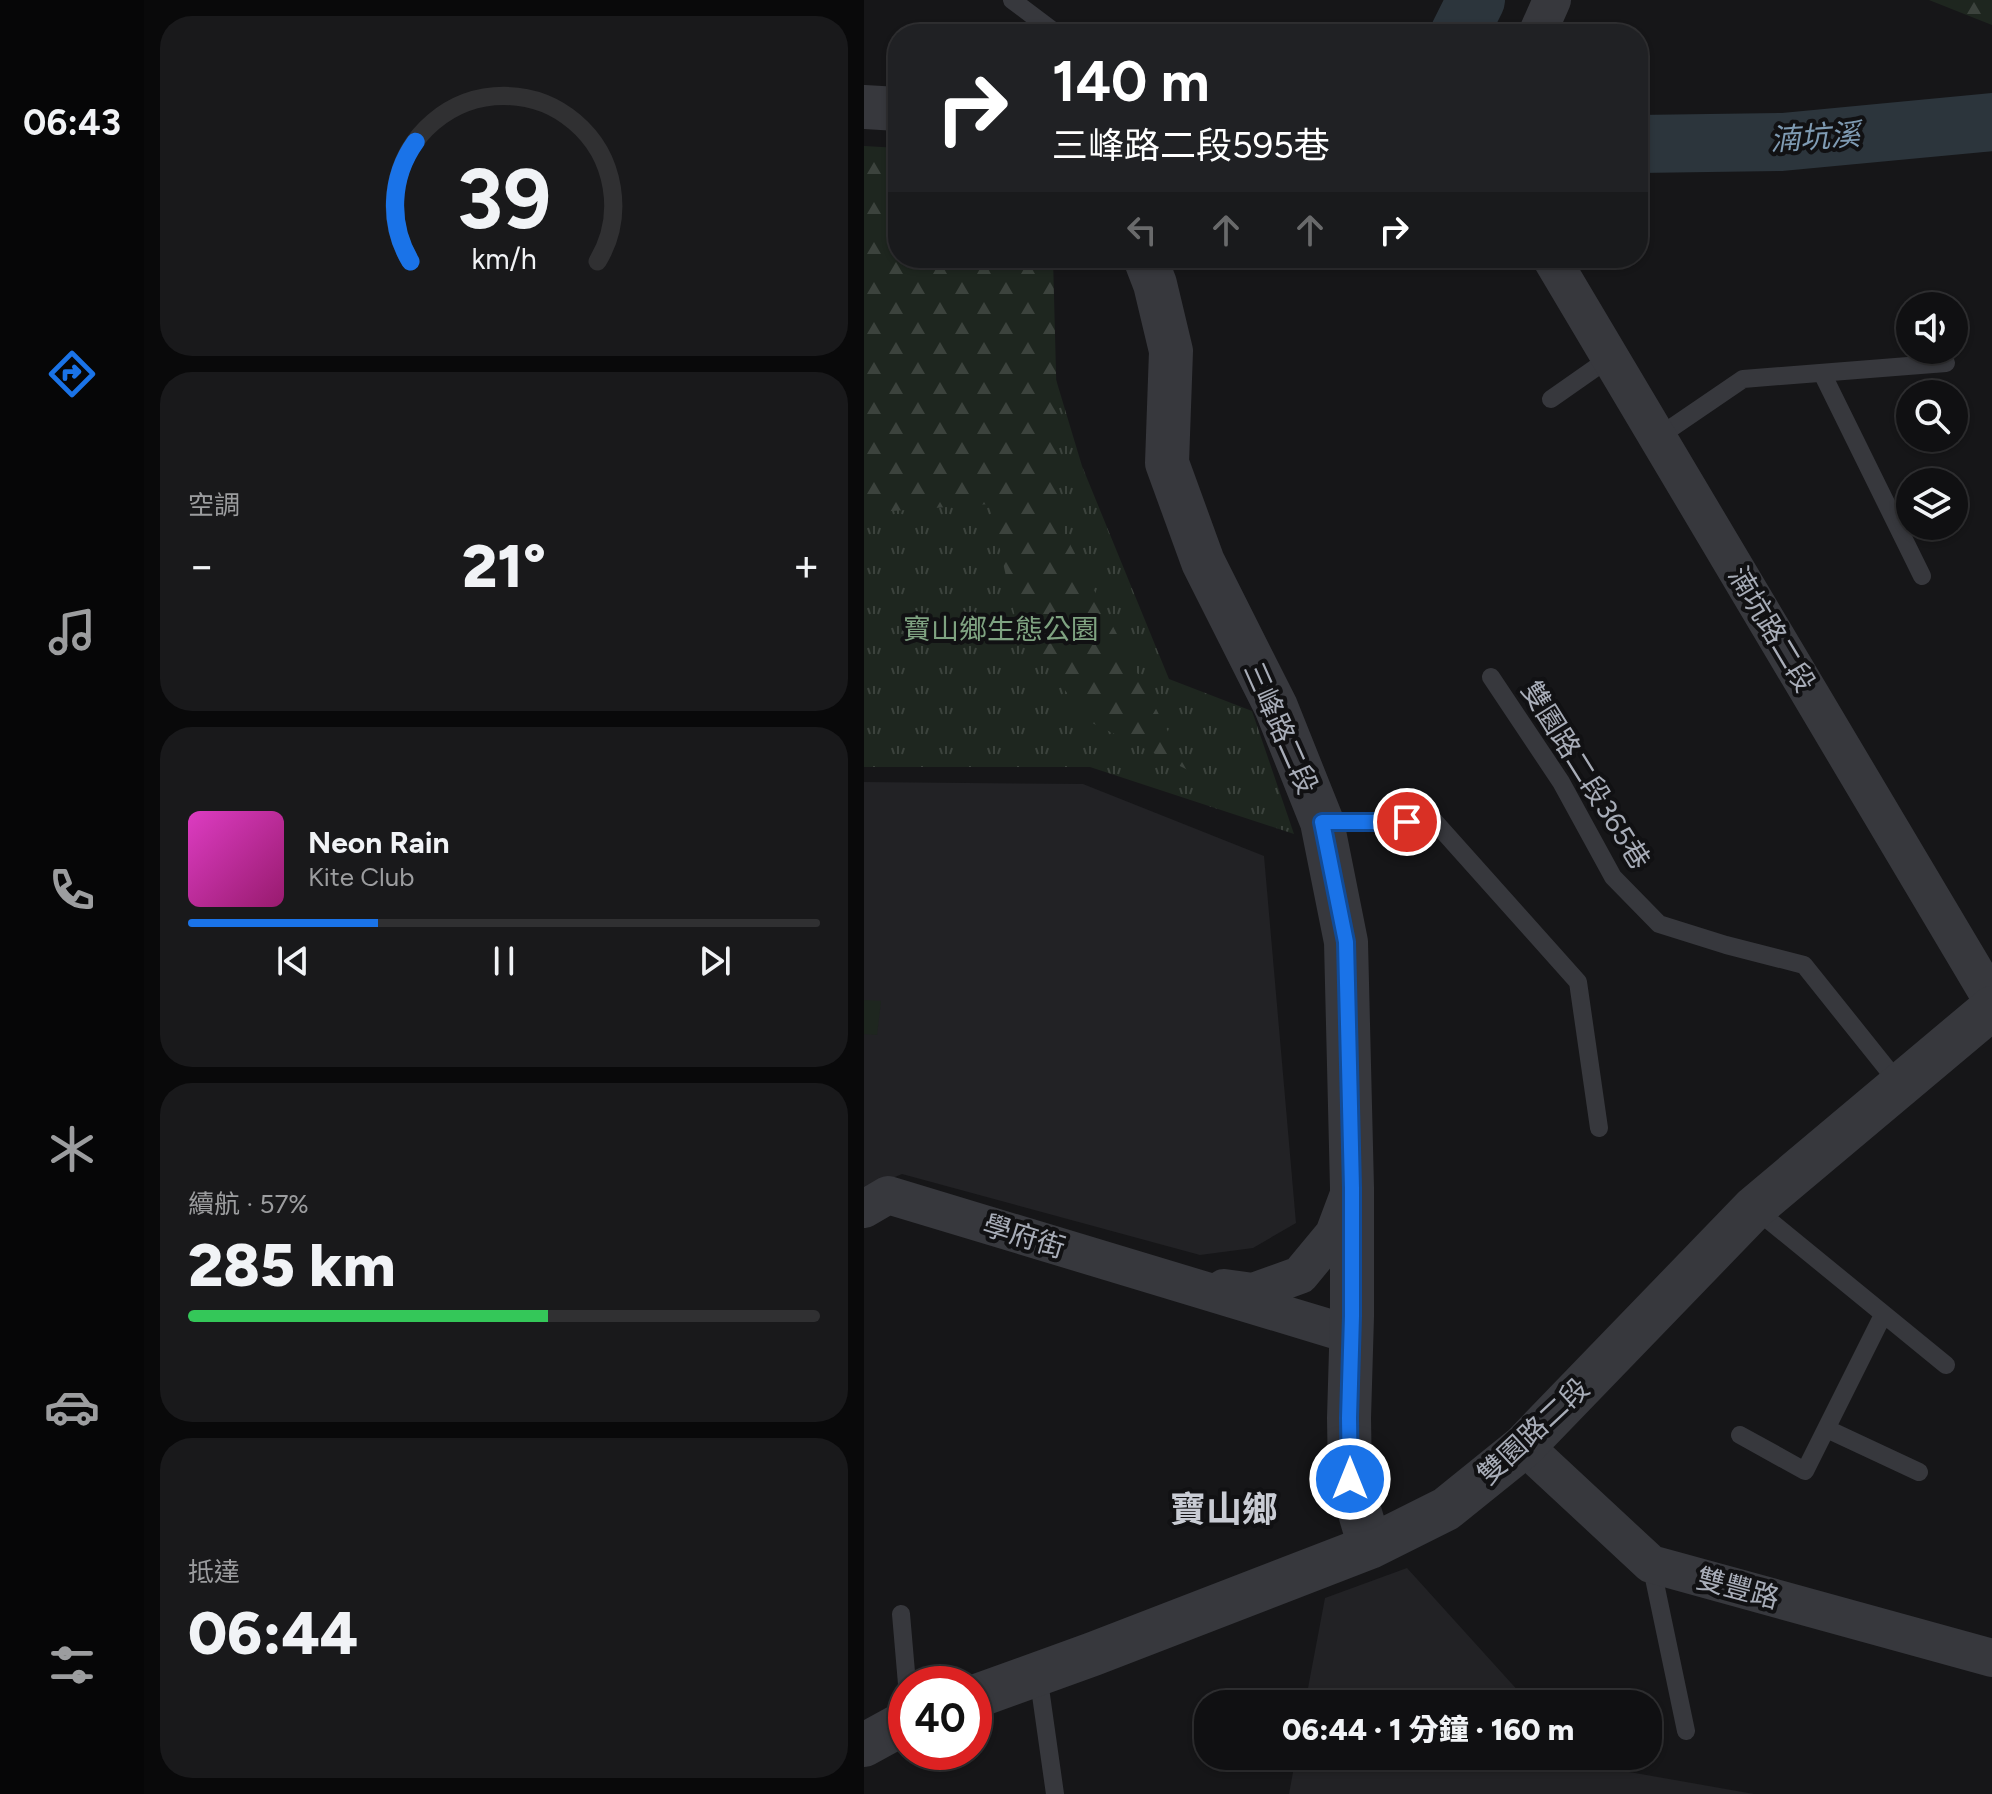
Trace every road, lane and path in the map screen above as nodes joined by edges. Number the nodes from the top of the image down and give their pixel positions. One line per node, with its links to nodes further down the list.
1 (1012, 0): 3 (lane)
2 (1552, 0): 4 (street)
3 (1044, 24)
4 (1541, 24)
5 (864, 107): 6 (street)
6 (888, 108)
7 (1154, 268): 16 (street, 三峰路二段)
8 (1557, 268): 9 (street, 湳坑路二段)
9 (1611, 357): 12 (lane); 13 (street, 湳坑路二段)
10 (1934, 364): 11 (lane)
11 (1822, 373): 13 (lane); 14 (lane)
12 (1551, 399)
13 (1658, 437): 17 (street, 湳坑路二段)
14 (1922, 576)
15 (1491, 677): 19 (lane, 雙園路二段365巷)
16 (1322, 822): 20 (lane); 21 (street, 三峰路二段)
17 (1992, 1000)
18 (1992, 1008): 19 (street, 雙園路二段)
19 (1900, 1085): 22 (street, 雙園路二段)
20 (1599, 1128)
21 (1352, 1188): 24 (street, 學府街); 26 (street, 三峰路二段)
22 (1754, 1208): 25 (lane); 30 (street, 雙園路二段)
23 (864, 1209): 24 (street, 學府街)
24 (1186, 1284): 26 (street, 學府街)
25 (1883, 1315): 27 (lane); 28 (lane)
26 (1352, 1335): 32 (street, 三峰路二段)
27 (1946, 1365)
28 (1827, 1429): 29 (lane); 31 (lane)
29 (1740, 1435)
30 (1524, 1446): 32 (street, 雙園路二段); 33 (street, 雙豐路)
31 (1919, 1472)
32 (1370, 1547): 37 (street, 雙園路二段)
33 (1651, 1564): 35 (street, 雙豐路); 39 (lane)
34 (901, 1614): 36 (lane)
35 (1992, 1658)
36 (905, 1666)
37 (1038, 1674): 38 (street, 雙園路二段); 42 (lane)
38 (992, 1691)
39 (1686, 1731)
40 (888, 1732): 41 (street)
41 (864, 1745)
42 (1055, 1794)

